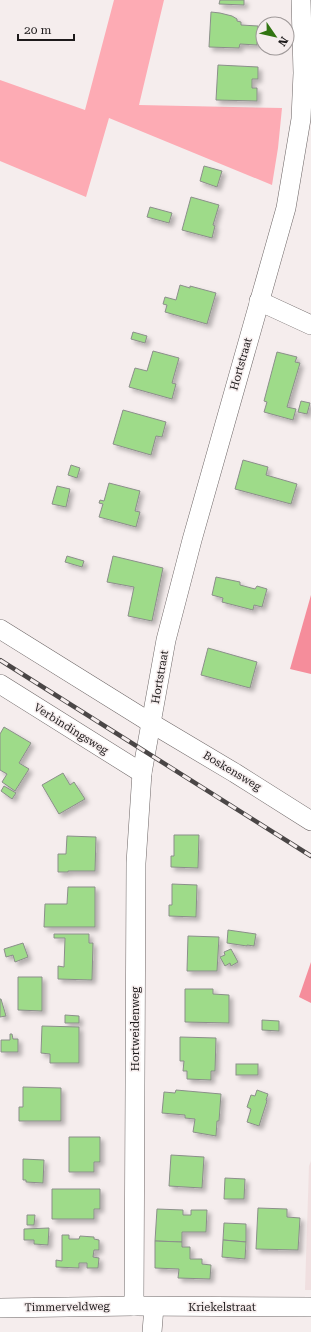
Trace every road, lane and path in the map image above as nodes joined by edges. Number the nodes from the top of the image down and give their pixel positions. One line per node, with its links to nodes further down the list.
1 (301, 0): 2 (street, Hortstraat)
2 (259, 301): 3 (street); 7 (street, Hortstraat)
3 (311, 325)
4 (0, 617): 7 (street)
5 (0, 629): 8 (street, Hortstraat)
6 (0, 684): 10 (street, Verbindingsweg)
7 (155, 701): 8 (street, Hortstraat)
8 (151, 723): 9 (street, Hortstraat); 11 (street, Boskensweg)
9 (145, 751): 10 (street, Hortweidenweg)
10 (142, 773): 12 (street, Hortweidenweg)
11 (311, 821)
12 (134, 1306): 13 (street, Kriekelstraat); 15 (street, Timmerveldweg)
13 (154, 1307): 14 (street, Kriekelstraat); 16 (street)
14 (311, 1307)
15 (0, 1308)
16 (152, 1332)

